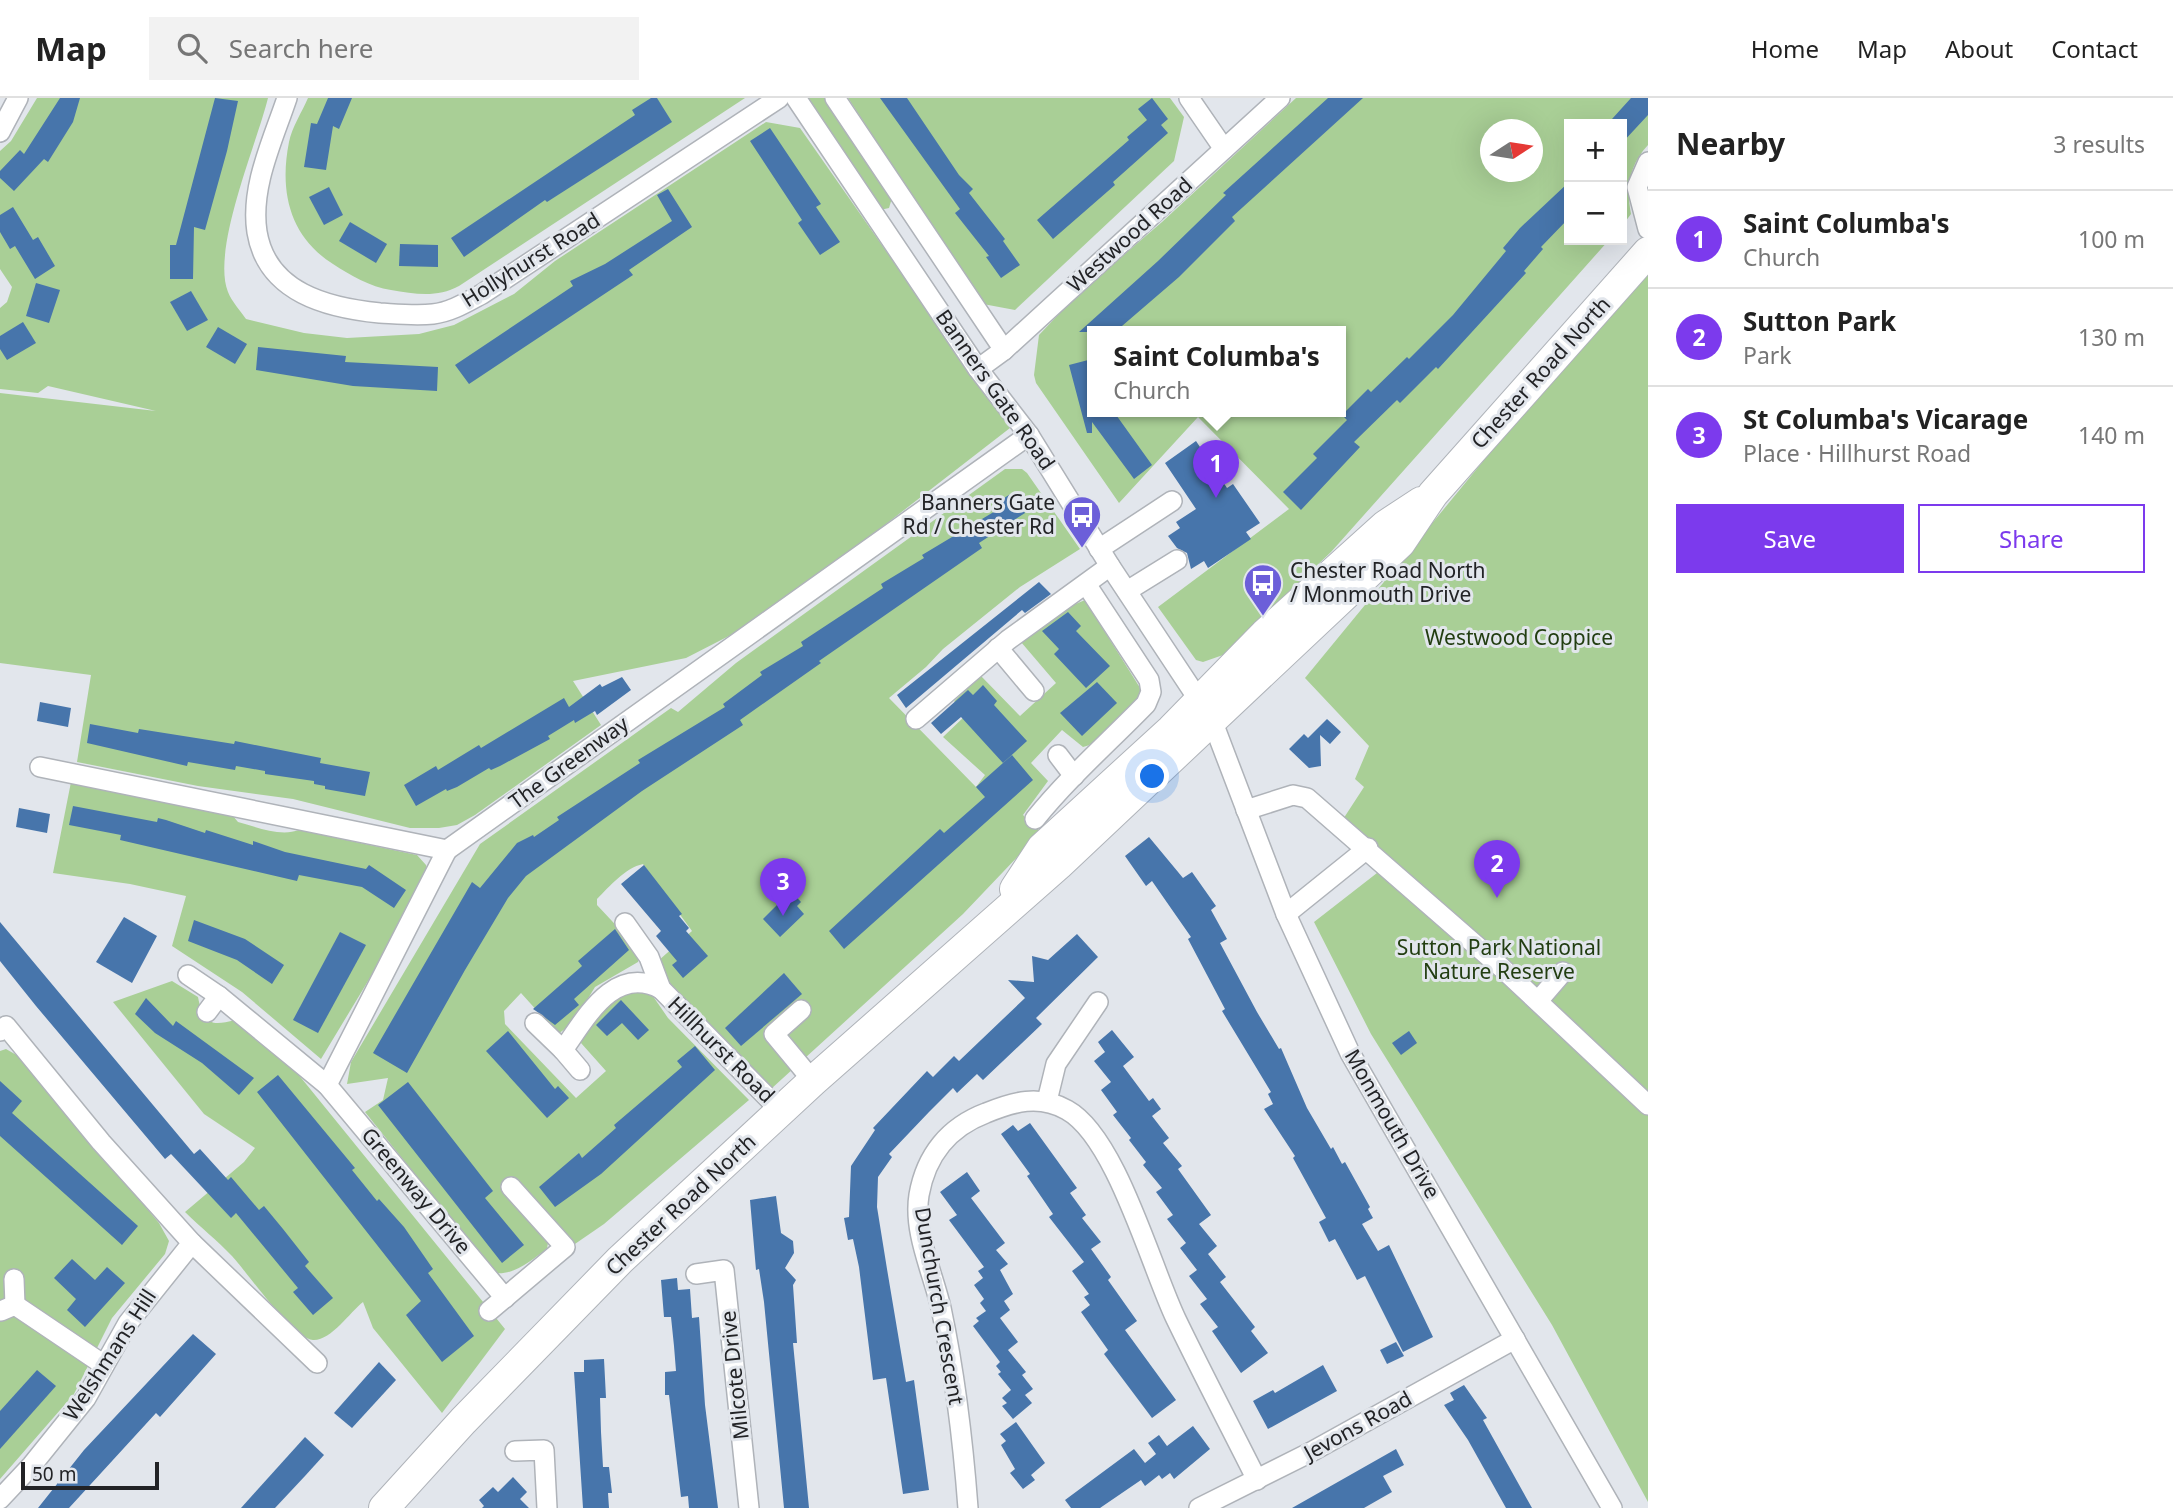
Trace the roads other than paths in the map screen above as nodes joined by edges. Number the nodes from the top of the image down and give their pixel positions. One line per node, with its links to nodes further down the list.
1 (18, 98): 8 (street)
2 (287, 98): 3 (street, Hollyhurst Road)
3 (779, 98)
4 (796, 98): 14 (street, Banners Gate Road)
5 (835, 98): 13 (street, Banners Gate Road)
6 (1189, 98): 9 (street)
7 (1280, 98): 9 (street, Westwood Road)
8 (0, 132)
9 (1224, 149): 13 (street, Westwood Road)
10 (1648, 162): 11 (street)
11 (1648, 229)
12 (1648, 252): 23 (highway, Chester Road North)
13 (1004, 350): 14 (street, Westwood Road)
14 (978, 369): 15 (street, Banners Gate Road)
15 (1029, 435): 17 (street, Banners Gate Road); 31 (street, The Greenway)
16 (1172, 501): 17 (street)
17 (1104, 558): 19 (street); 20 (street, Banners Gate Road)
18 (1177, 560): 20 (street)
19 (1086, 584): 21 (street); 27 (street)
20 (1127, 591): 23 (street, Banners Gate Road)
21 (998, 648): 22 (street); 24 (street)
22 (1034, 691)
23 (1205, 709): 28 (street, Monmouth Drive); 46 (highway, Chester Road North)
24 (916, 719)
25 (1058, 755): 27 (street)
26 (40, 767): 31 (street)
27 (1074, 776): 29 (street)
28 (1246, 810): 30 (street); 32 (street, Monmouth Drive)
29 (1035, 818)
30 (1368, 848): 32 (street); 38 (street)
31 (447, 850): 47 (street)
32 (1286, 914): 58 (street, Monmouth Drive)
33 (625, 923): 36 (street, Hillhurst Road)
34 (1563, 972): 38 (street)
35 (188, 975): 37 (street, Greenway Drive)
36 (661, 989): 44 (street, Hillhurst Road); 50 (street, Hillhurst Road)
37 (219, 996): 41 (street); 47 (street, Greenway Drive)
38 (1538, 1001): 49 (street)
39 (1098, 1002): 48 (street)
40 (801, 1010): 46 (street)
41 (207, 1012)
42 (535, 1023): 44 (street)
43 (2, 1025): 52 (street)
44 (563, 1050): 45 (street)
45 (580, 1070)
46 (813, 1081): 50 (highway, Chester Road North)
47 (327, 1085): 55 (street, Greenway Drive)
48 (1047, 1101): 62 (street); 67 (street, Dunchurch Crescent)
49 (1648, 1105)
50 (781, 1111): 64 (highway, Chester Road North)
51 (511, 1186): 55 (street)
52 (192, 1243): 59 (street); 60 (street, Welshmans Hill)
53 (696, 1274): 66 (street, Milcote Drive)
54 (14, 1279): 56 (street)
55 (505, 1298): 57 (street)
56 (8, 1308): 60 (street)
57 (489, 1311)
58 (1514, 1339): 62 (street, Jevons Road); 69 (street, Monmouth Drive)
59 (317, 1363)
60 (104, 1365): 63 (street, Welshmans Hill)
61 (515, 1451): 65 (street)
62 (1257, 1480): 68 (street, Jevons Road)
63 (1, 1496)
64 (384, 1508)
65 (547, 1508)
66 (749, 1508)
67 (968, 1508)
68 (1199, 1508)
69 (1612, 1508)

